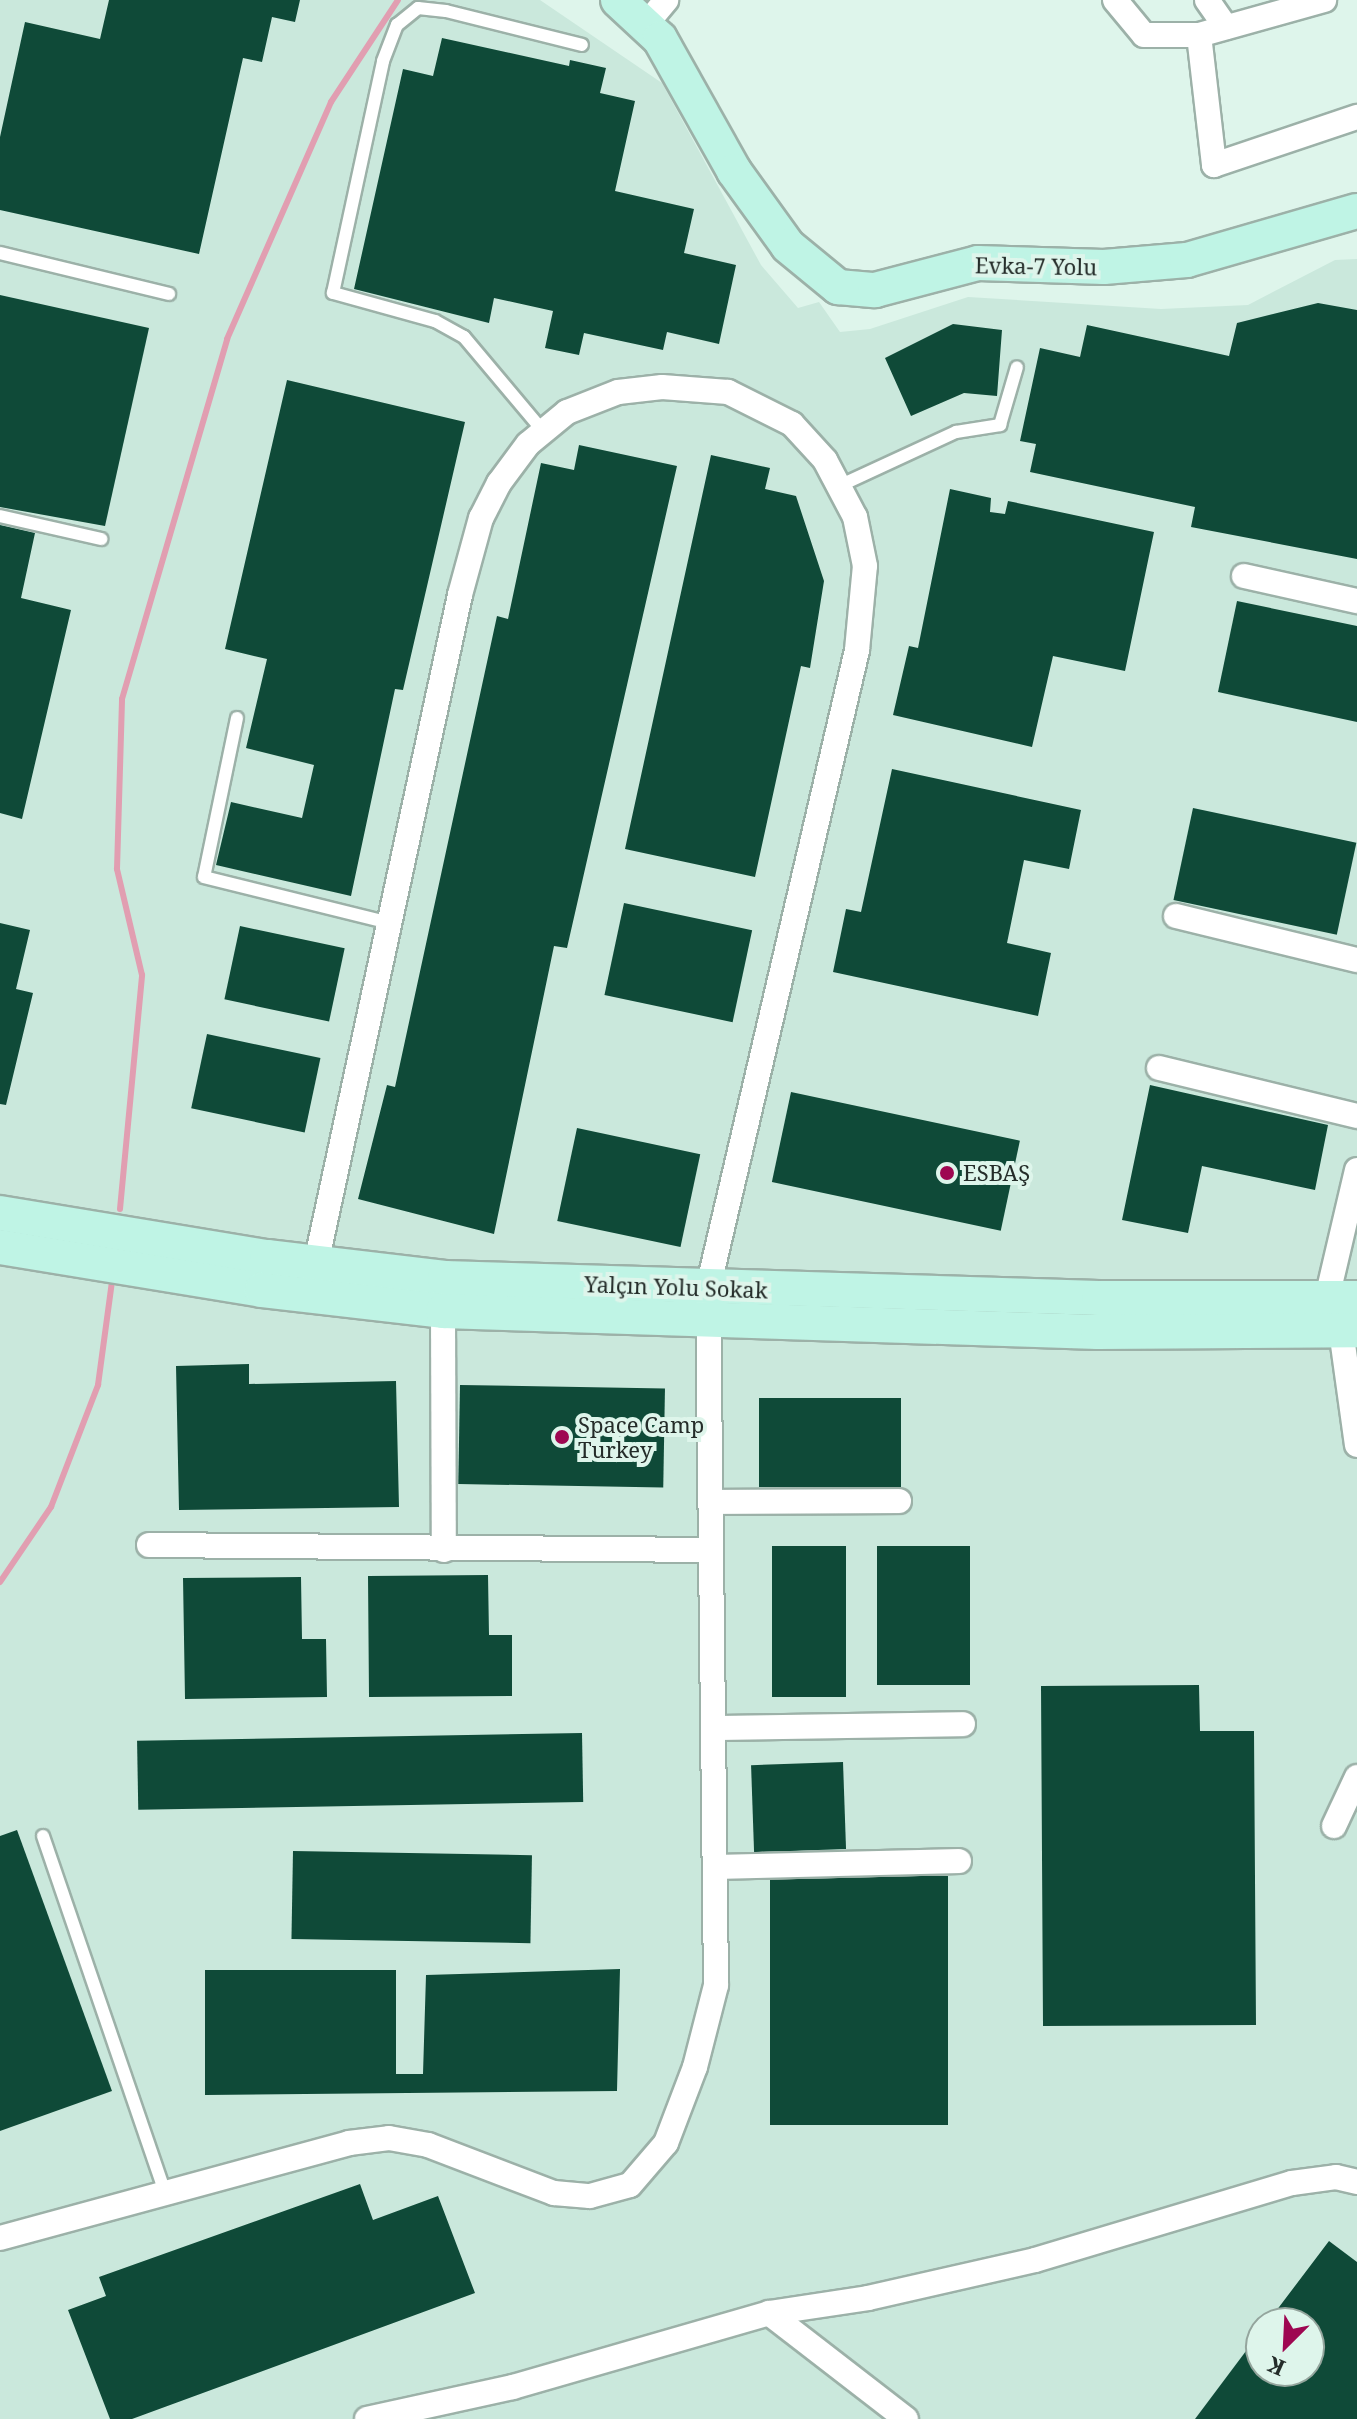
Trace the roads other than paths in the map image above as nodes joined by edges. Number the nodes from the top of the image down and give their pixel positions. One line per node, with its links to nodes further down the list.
1 (618, 0): 5 (street, Evka-7 Yolu)
2 (1115, 0): 7 (street)
3 (1207, 0): 6 (street)
4 (1324, 0): 6 (street)
5 (656, 12): 10 (street, Evka-7 Yolu)
6 (1226, 27): 7 (street)
7 (1199, 35): 9 (street)
8 (582, 45): 14 (lane)
9 (1357, 117)
10 (1357, 211)
11 (0, 253): 12 (lane)
12 (169, 294)
13 (1017, 367): 15 (lane)
14 (543, 431): 15 (street); 22 (street)
15 (839, 486): 31 (street)
16 (0, 516): 17 (lane)
17 (101, 539)
18 (1244, 576): 19 (street)
19 (1357, 601)
20 (237, 718): 22 (lane)
21 (1176, 916): 23 (street)
22 (386, 922): 29 (street)
23 (1357, 960)
24 (1159, 1068): 25 (street)
25 (1357, 1116)
26 (1357, 1170): 30 (street)
27 (0, 1213): 29 (street, Yalçın Yolu Sokak)
28 (0, 1247): 29 (street, Yalçın Yolu Sokak)
29 (313, 1279): 31 (street, Yalçın Yolu Sokak); 32 (street, Yalçın Yolu Sokak)
30 (1342, 1298): 31 (street, Yalçın Yolu Sokak); 33 (street)
31 (709, 1305): 32 (street, Yalçın Yolu Sokak); 33 (street, Yalçın Yolu Sokak); 36 (street)
32 (443, 1311): 38 (street)
33 (1349, 1330): 34 (street)
34 (1357, 1445)
35 (899, 1501): 36 (street)
36 (710, 1502): 39 (street)
37 (149, 1545): 38 (street)
38 (444, 1550): 39 (street)
39 (710, 1550): 41 (street)
40 (963, 1724): 41 (street)
41 (715, 1728): 46 (street)
42 (1357, 1777): 43 (street)
43 (1334, 1826)
44 (43, 1836): 48 (lane)
45 (959, 1861): 46 (street)
46 (717, 1867): 48 (street)
47 (1357, 2182): 50 (street)
48 (165, 2193): 49 (street)
49 (0, 2238)
50 (769, 2313): 51 (street); 52 (street)
51 (367, 2419)
52 (906, 2419)

